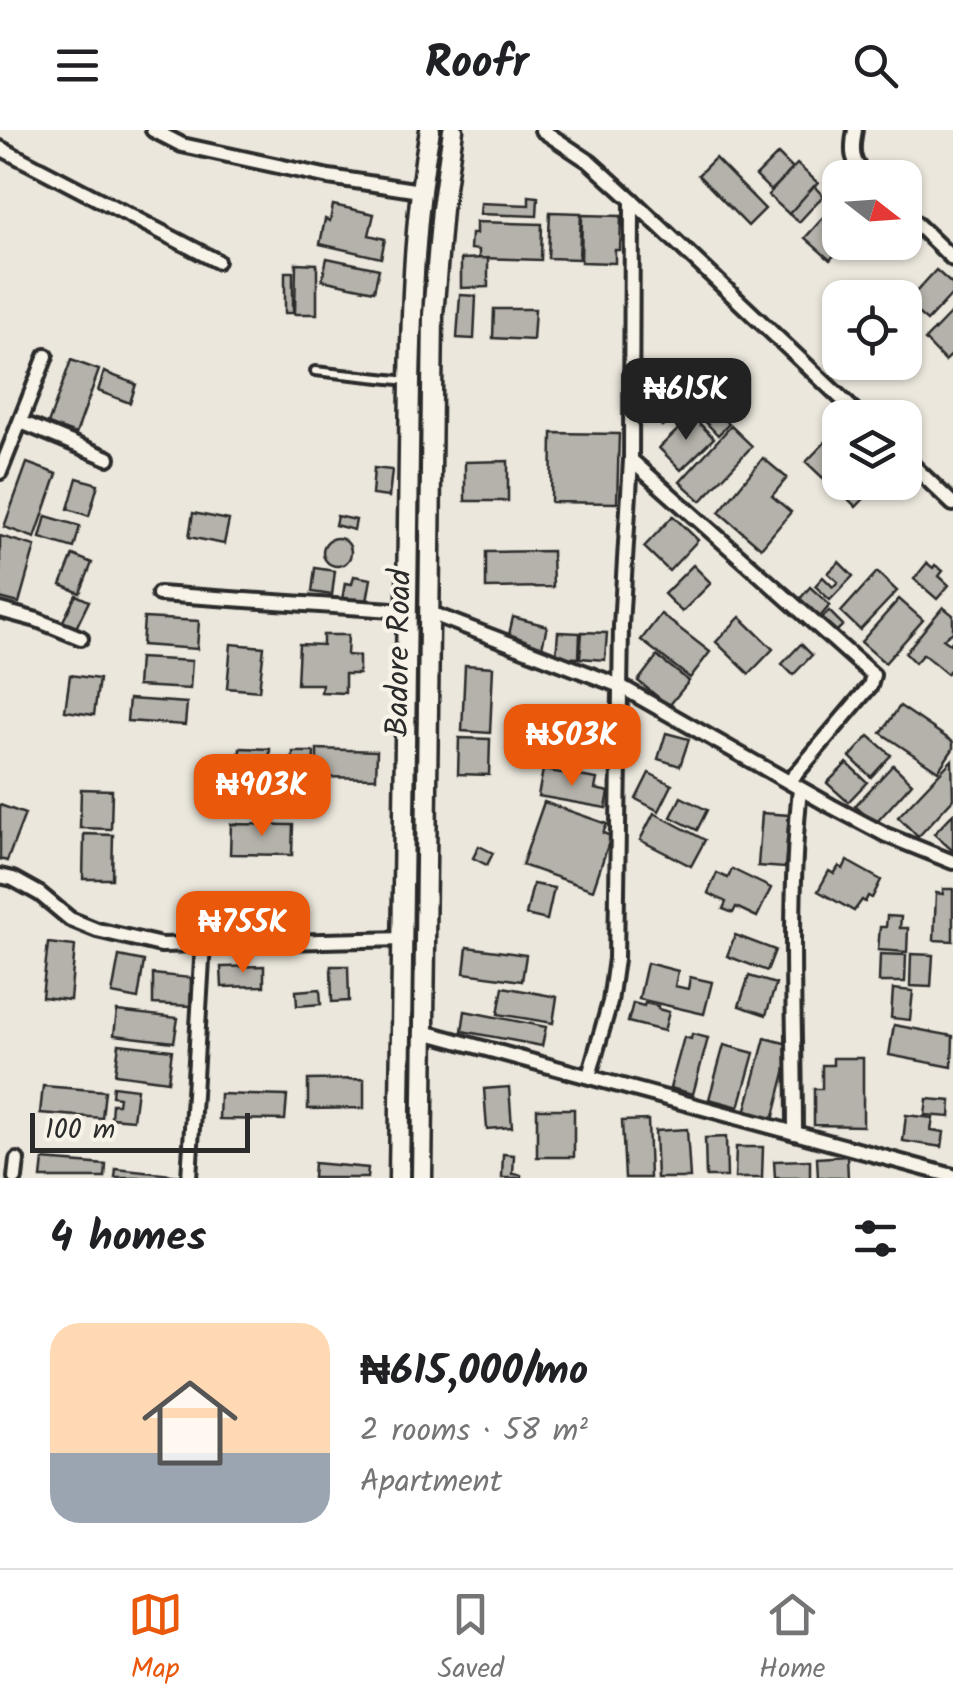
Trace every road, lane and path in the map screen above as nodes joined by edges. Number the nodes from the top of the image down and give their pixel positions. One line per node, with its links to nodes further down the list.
1 (153, 130): 8 (street)
2 (430, 130): 8 (main road, Badore Road)
3 (452, 130): 23 (main road, Badore Road)
4 (542, 130): 9 (street)
5 (856, 130): 7 (street)
6 (0, 148): 12 (street)
7 (854, 160)
8 (420, 192): 15 (main road, Badore Road)
9 (632, 200): 16 (street); 19 (street)
10 (922, 229): 11 (street)
11 (953, 259)
12 (217, 261)
13 (46, 356): 17 (street)
14 (315, 371): 15 (lane)
15 (410, 382): 22 (main road, Badore Road)
16 (843, 400)
17 (20, 422): 18 (street); 20 (street)
18 (108, 458)
19 (631, 460): 30 (street); 31 (street)
20 (0, 472)
21 (922, 474): 24 (street)
22 (409, 492): 23 (main road); 27 (main road, Badore Road)
23 (432, 493): 28 (main road, Badore Road)
24 (951, 500)
25 (158, 594): 27 (street)
26 (0, 610): 29 (street)
27 (407, 611): 34 (main road, Badore Road)
28 (430, 613): 30 (street); 36 (main road, Badore Road)
29 (81, 638)
30 (620, 686): 31 (street); 37 (street)
31 (795, 785): 32 (street); 38 (street)
32 (953, 862)
33 (0, 876): 35 (street)
34 (404, 938): 35 (street); 43 (main road, Badore Road)
35 (204, 943): 42 (street)
36 (424, 1032): 37 (street); 44 (main road, Badore Road)
37 (589, 1076): 38 (street)
38 (796, 1133): 40 (street)
39 (17, 1160): 41 (street)
40 (953, 1176)
41 (15, 1178)
42 (189, 1178)
43 (400, 1178)
44 (422, 1178)

